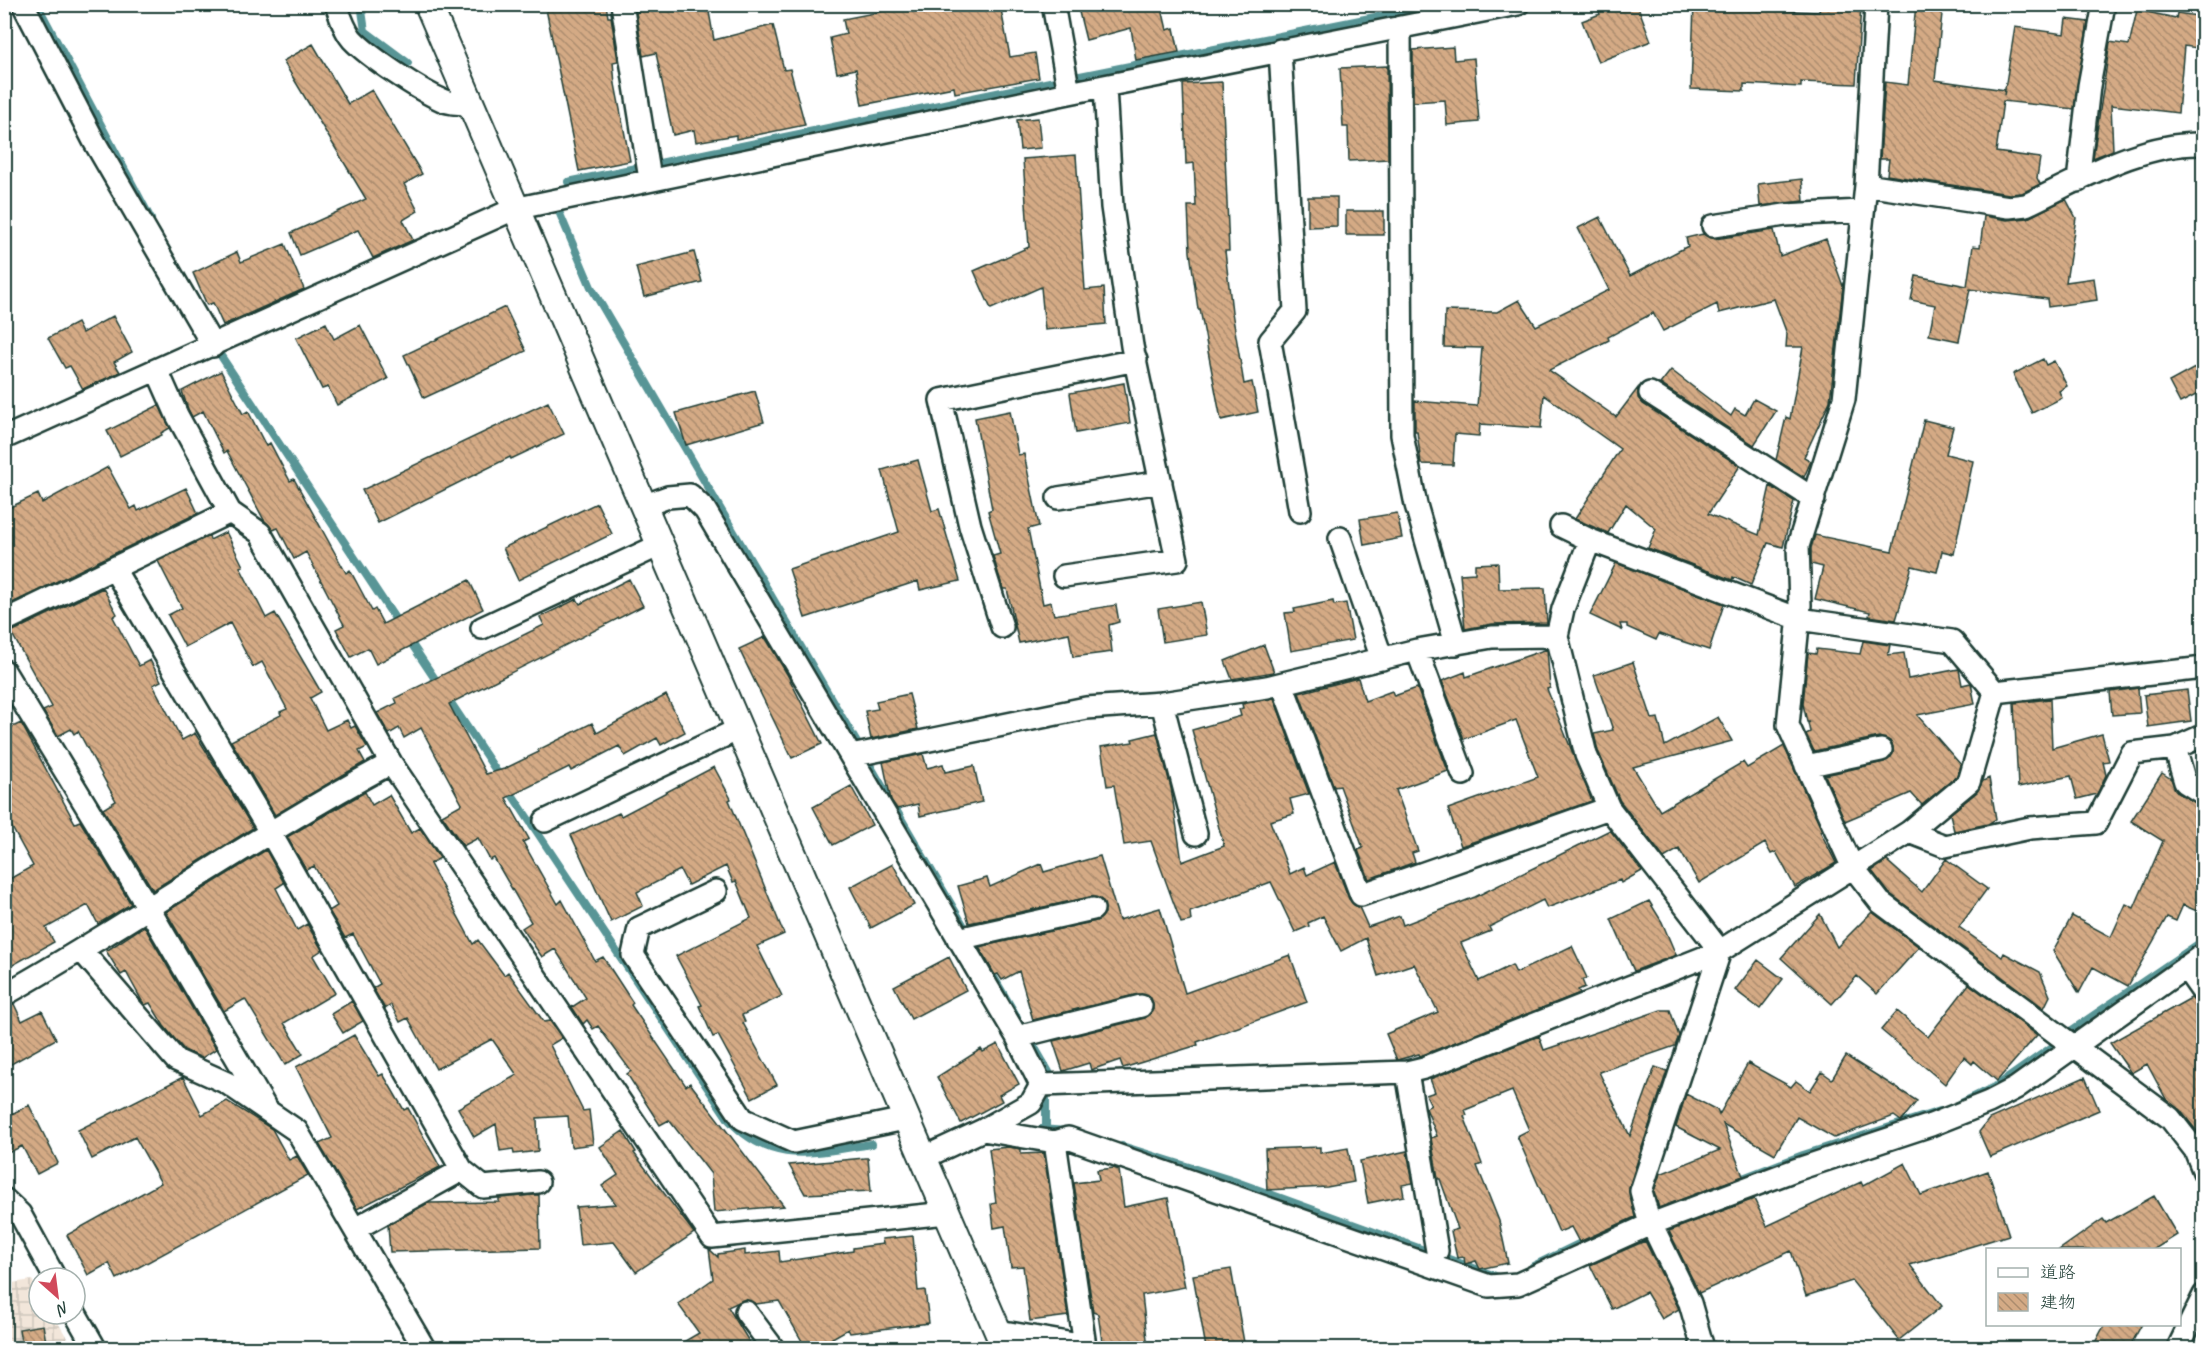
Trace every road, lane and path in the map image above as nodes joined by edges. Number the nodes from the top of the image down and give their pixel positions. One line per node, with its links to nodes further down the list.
1 (23, 4): 22 (street)
2 (336, 4): 14 (street)
3 (428, 4): 14 (street)
4 (622, 4): 16 (street)
5 (1053, 4): 12 (street)
6 (1518, 4): 9 (street)
7 (1876, 4): 18 (street)
8 (2104, 4): 17 (street)
9 (1471, 8): 10 (street)
10 (1411, 18): 11 (street); 44 (street)
11 (1281, 50): 13 (street); 32 (street)
12 (1067, 83): 13 (street); 16 (street)
13 (1105, 87): 23 (street)
14 (470, 105): 19 (street)
15 (2204, 144): 17 (street)
16 (649, 169): 19 (street)
17 (2078, 181): 18 (street)
18 (1866, 185): 20 (street)
19 (514, 209): 22 (street); 30 (street)
20 (1861, 211): 21 (street); 29 (street)
21 (1713, 226)
22 (213, 346): 24 (street)
23 (1136, 360): 27 (street); 41 (street)
24 (157, 370): 26 (street); 31 (street)
25 (1650, 393): 29 (street)
26 (4, 438)
27 (1161, 482): 28 (street); 38 (street)
28 (1058, 498)
29 (1814, 500): 39 (street)
30 (643, 506): 36 (street); 56 (street)
31 (230, 512): 37 (street); 57 (street)
32 (1300, 512)
33 (1561, 526): 35 (street)
34 (1340, 538): 46 (street)
35 (1590, 540): 39 (street); 43 (street)
36 (660, 545): 42 (street); 52 (street)
37 (114, 569): 40 (street); 63 (street)
38 (1064, 576)
39 (1799, 619): 50 (street); 58 (street)
40 (4, 621)
41 (1002, 627)
42 (482, 628)
43 (1557, 636): 44 (street); 61 (street)
44 (1456, 644): 45 (street)
45 (1418, 651): 46 (street); 59 (street)
46 (1382, 659): 49 (street)
47 (2204, 668): 50 (street)
48 (4, 671): 68 (street)
49 (1282, 684): 51 (street); 61 (street)
50 (1995, 692): 64 (street)
51 (1162, 703): 56 (street); 65 (street)
52 (739, 729): 62 (street); 83 (street)
53 (2204, 735): 54 (street)
54 (2175, 748): 60 (street); 64 (street)
55 (1881, 750): 58 (street)
56 (858, 754): 70 (street)
57 (391, 763): 63 (street); 91 (street)
58 (1806, 766): 66 (street)
59 (1463, 774)
60 (2204, 794)
61 (1609, 808): 72 (street)
62 (545, 821)
63 (270, 832): 68 (street); 87 (street)
64 (1909, 832): 66 (street)
65 (1196, 834)
66 (1852, 866): 72 (street); 79 (street)
67 (716, 891): 83 (street)
68 (150, 909): 71 (street); 82 (street)
69 (1093, 909): 70 (street)
70 (966, 936): 78 (street)
71 (82, 951): 76 (street); 82 (street)
72 (1720, 951): 80 (street); 93 (street)
73 (2204, 954): 74 (street)
74 (2185, 967): 75 (street); 79 (street)
75 (2204, 994)
76 (4, 995)
77 (1141, 1006): 78 (street)
78 (1024, 1034): 81 (street)
79 (2075, 1047): 88 (street); 93 (street)
80 (1407, 1072): 81 (street); 95 (street)
81 (1041, 1085): 84 (street)
82 (268, 1111): 94 (street)
83 (905, 1119): 86 (street)
84 (983, 1130): 85 (street); 86 (street)
85 (1054, 1142): 93 (street); 100 (street)
86 (923, 1158): 91 (street)
87 (462, 1170): 89 (street); 94 (street)
88 (2204, 1172)
89 (538, 1182)
90 (4, 1199): 92 (street)
91 (947, 1213): 100 (street)
92 (12, 1216): 96 (street)
93 (1648, 1217): 104 (street)
94 (355, 1229): 102 (street)
95 (1437, 1251)
96 (47, 1266)
97 (2204, 1295): 105 (street)
98 (746, 1312): 103 (street)
99 (82, 1326): 101 (street)
100 (1002, 1340)
101 (95, 1348)
102 (424, 1348)
103 (773, 1348)
104 (1703, 1348)
105 (2178, 1348)

